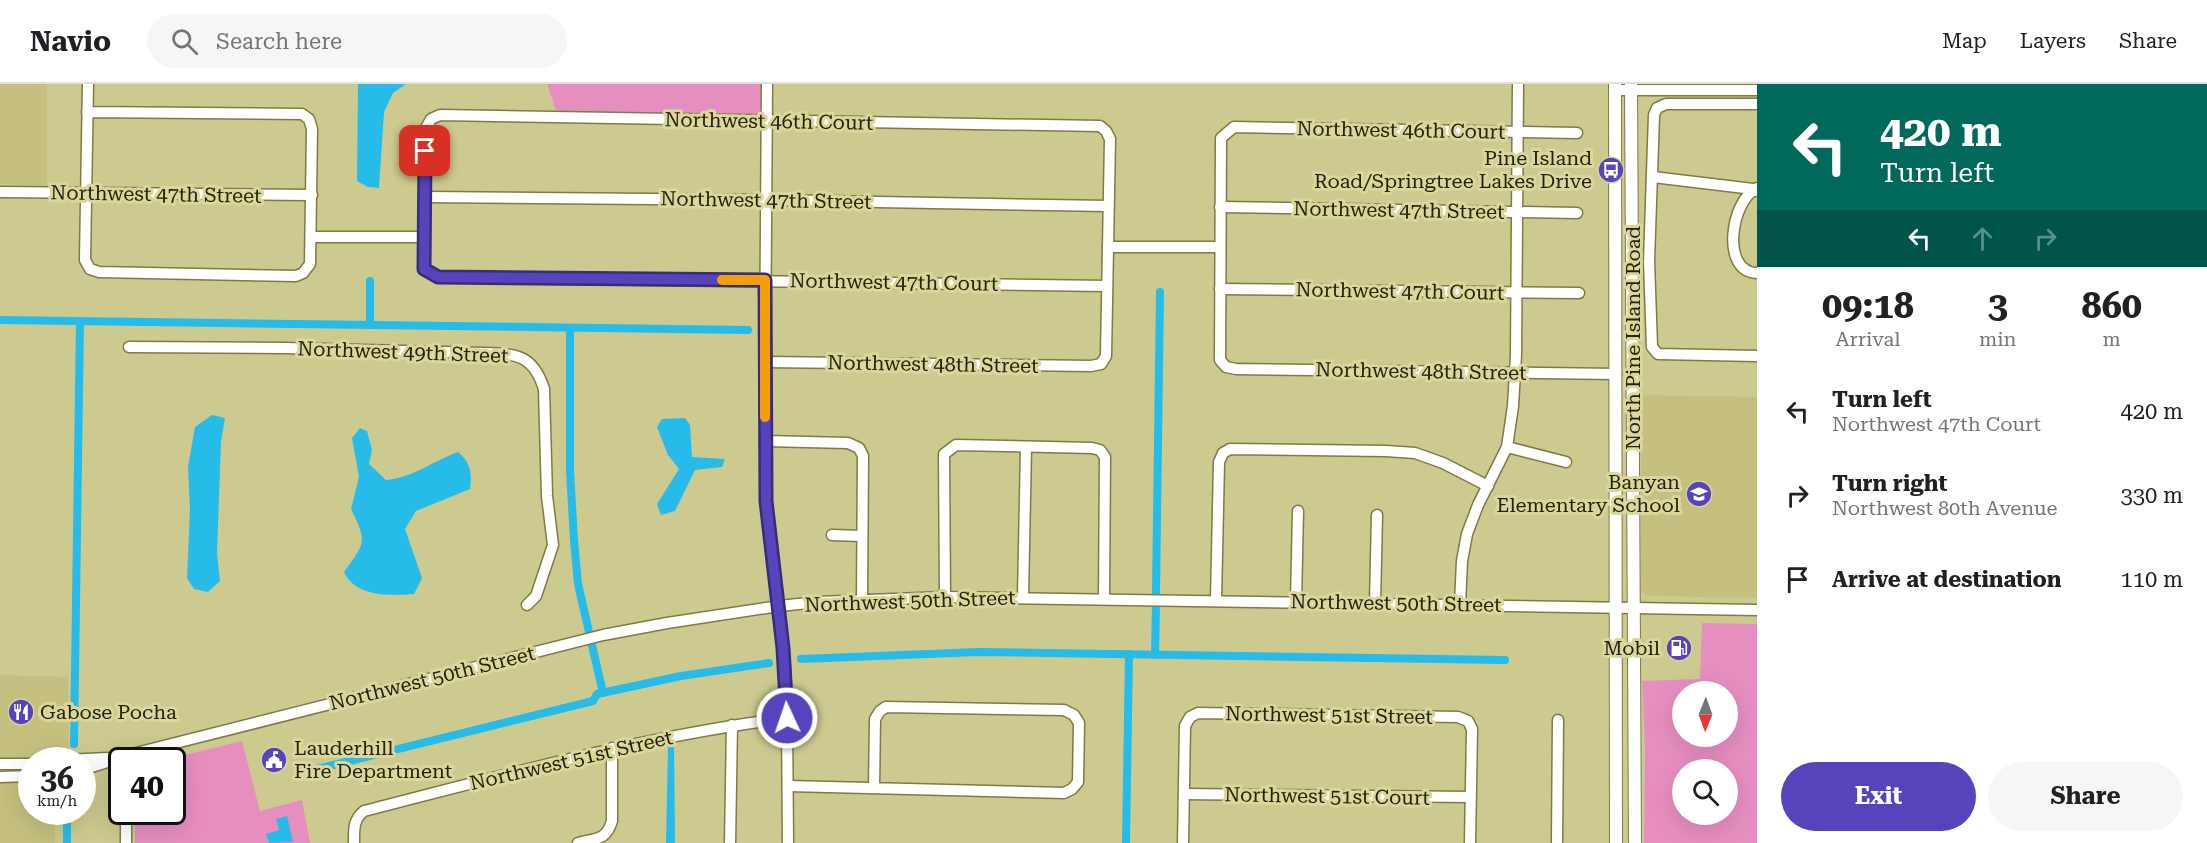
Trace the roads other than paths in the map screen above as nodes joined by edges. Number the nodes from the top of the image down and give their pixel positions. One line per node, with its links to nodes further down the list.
1 (88, 84): 8 (street)
2 (767, 84): 9 (street)
3 (1518, 84): 10 (street)
4 (1615, 87): 5 (street); 37 (main road, North Pine Island Road)
5 (1631, 87): 6 (street); 39 (main road, North Pine Island Road)
6 (1757, 90)
7 (1757, 104): 12 (street)
8 (87, 112): 15 (street); 16 (street)
9 (766, 121): 17 (street, Northwest 46th Court); 18 (street); 19 (street, Northwest 46th Court)
10 (1517, 132): 11 (street, Northwest 46th Court); 20 (street, Northwest 46th Court); 21 (street)
11 (1577, 133)
12 (1653, 177): 13 (street); 34 (street)
13 (1756, 189): 27 (street)
14 (0, 192): 15 (street, Northwest 47th Street)
15 (86, 194): 16 (street, Northwest 47th Street); 23 (street)
16 (312, 195): 23 (street)
17 (424, 197): 18 (street, Northwest 47th Street); 24 (street)
18 (766, 200): 19 (street, Northwest 47th Street); 28 (street)
19 (1108, 206): 25 (street)
20 (1220, 207): 21 (street, Northwest 47th Street); 26 (street)
21 (1516, 212): 22 (street, Northwest 47th Street); 31 (street)
22 (1577, 213)
23 (311, 237): 24 (street)
24 (424, 237): 28 (street, Northwest 47th Court)
25 (1108, 247): 26 (street); 29 (street)
26 (1220, 247): 30 (street)
27 (1757, 273)
28 (765, 280): 29 (street, Northwest 47th Court); 35 (street)
29 (1107, 286): 35 (street, Northwest 48th Street)
30 (1220, 289): 31 (street, Northwest 47th Court); 36 (street, Northwest 48th Street)
31 (1516, 292): 32 (street, Northwest 47th Court); 36 (street)
32 (1579, 293)
33 (129, 347): 57 (street, Northwest 49th Street)
34 (1757, 356)
35 (765, 362): 40 (street)
36 (1515, 372): 37 (street, Northwest 48th Street); 42 (street)
37 (1616, 374): 38 (main road, North Pine Island Road)
38 (1616, 408): 39 (main road); 59 (main road, North Pine Island Road)
39 (1633, 434): 60 (main road, North Pine Island Road)
40 (765, 441): 48 (street); 58 (street)
41 (1026, 447): 49 (street); 50 (street); 51 (street)
42 (1507, 447): 43 (street); 44 (street)
43 (1566, 462)
44 (1488, 486): 53 (street); 56 (street)
45 (1298, 511): 54 (street)
46 (1377, 515): 55 (street)
47 (832, 535): 48 (street)
48 (862, 536): 52 (street)
49 (945, 597): 50 (street, Northwest 50th Street); 52 (street, Northwest 50th Street)
50 (1023, 597): 51 (street, Northwest 50th Street)
51 (1104, 599): 53 (street, Northwest 50th Street)
52 (862, 600): 58 (street, Northwest 50th Street)
53 (1216, 600): 54 (street, Northwest 50th Street)
54 (1296, 602): 55 (street, Northwest 50th Street)
55 (1375, 603): 56 (street, Northwest 50th Street)
56 (1460, 604): 59 (street, Northwest 50th Street)
57 (526, 605)
58 (779, 606): 62 (street); 65 (street, Northwest 50th Street)
59 (1617, 608): 60 (street, Northwest 50th Street); 84 (main road, North Pine Island Road)
60 (1633, 608): 61 (street, Northwest 50th Street); 85 (main road, North Pine Island Road)
61 (1757, 610)
62 (787, 718): 64 (street, Northwest 51st Street); 71 (street)
63 (1558, 720): 83 (street)
64 (732, 725): 66 (street, Northwest 51st Street); 79 (street)
65 (171, 747)
66 (612, 748): 77 (street, Northwest 51st Street); 78 (street)
67 (0, 764): 68 (street)
68 (18, 764)
69 (18, 776): 70 (street)
70 (0, 777)
71 (788, 786): 72 (street); 80 (street)
72 (874, 788): 72 (street)
73 (1184, 794): 74 (street, Northwest 51st Court); 74 (street, Northwest 51st Street); 81 (street)
74 (1470, 797): 82 (street)
75 (126, 825): 76 (street)
76 (126, 843)
77 (354, 843)
78 (578, 843)
79 (730, 843)
80 (788, 843)
81 (1183, 843)
82 (1470, 843)
83 (1557, 843)
84 (1616, 843)
85 (1635, 843)

